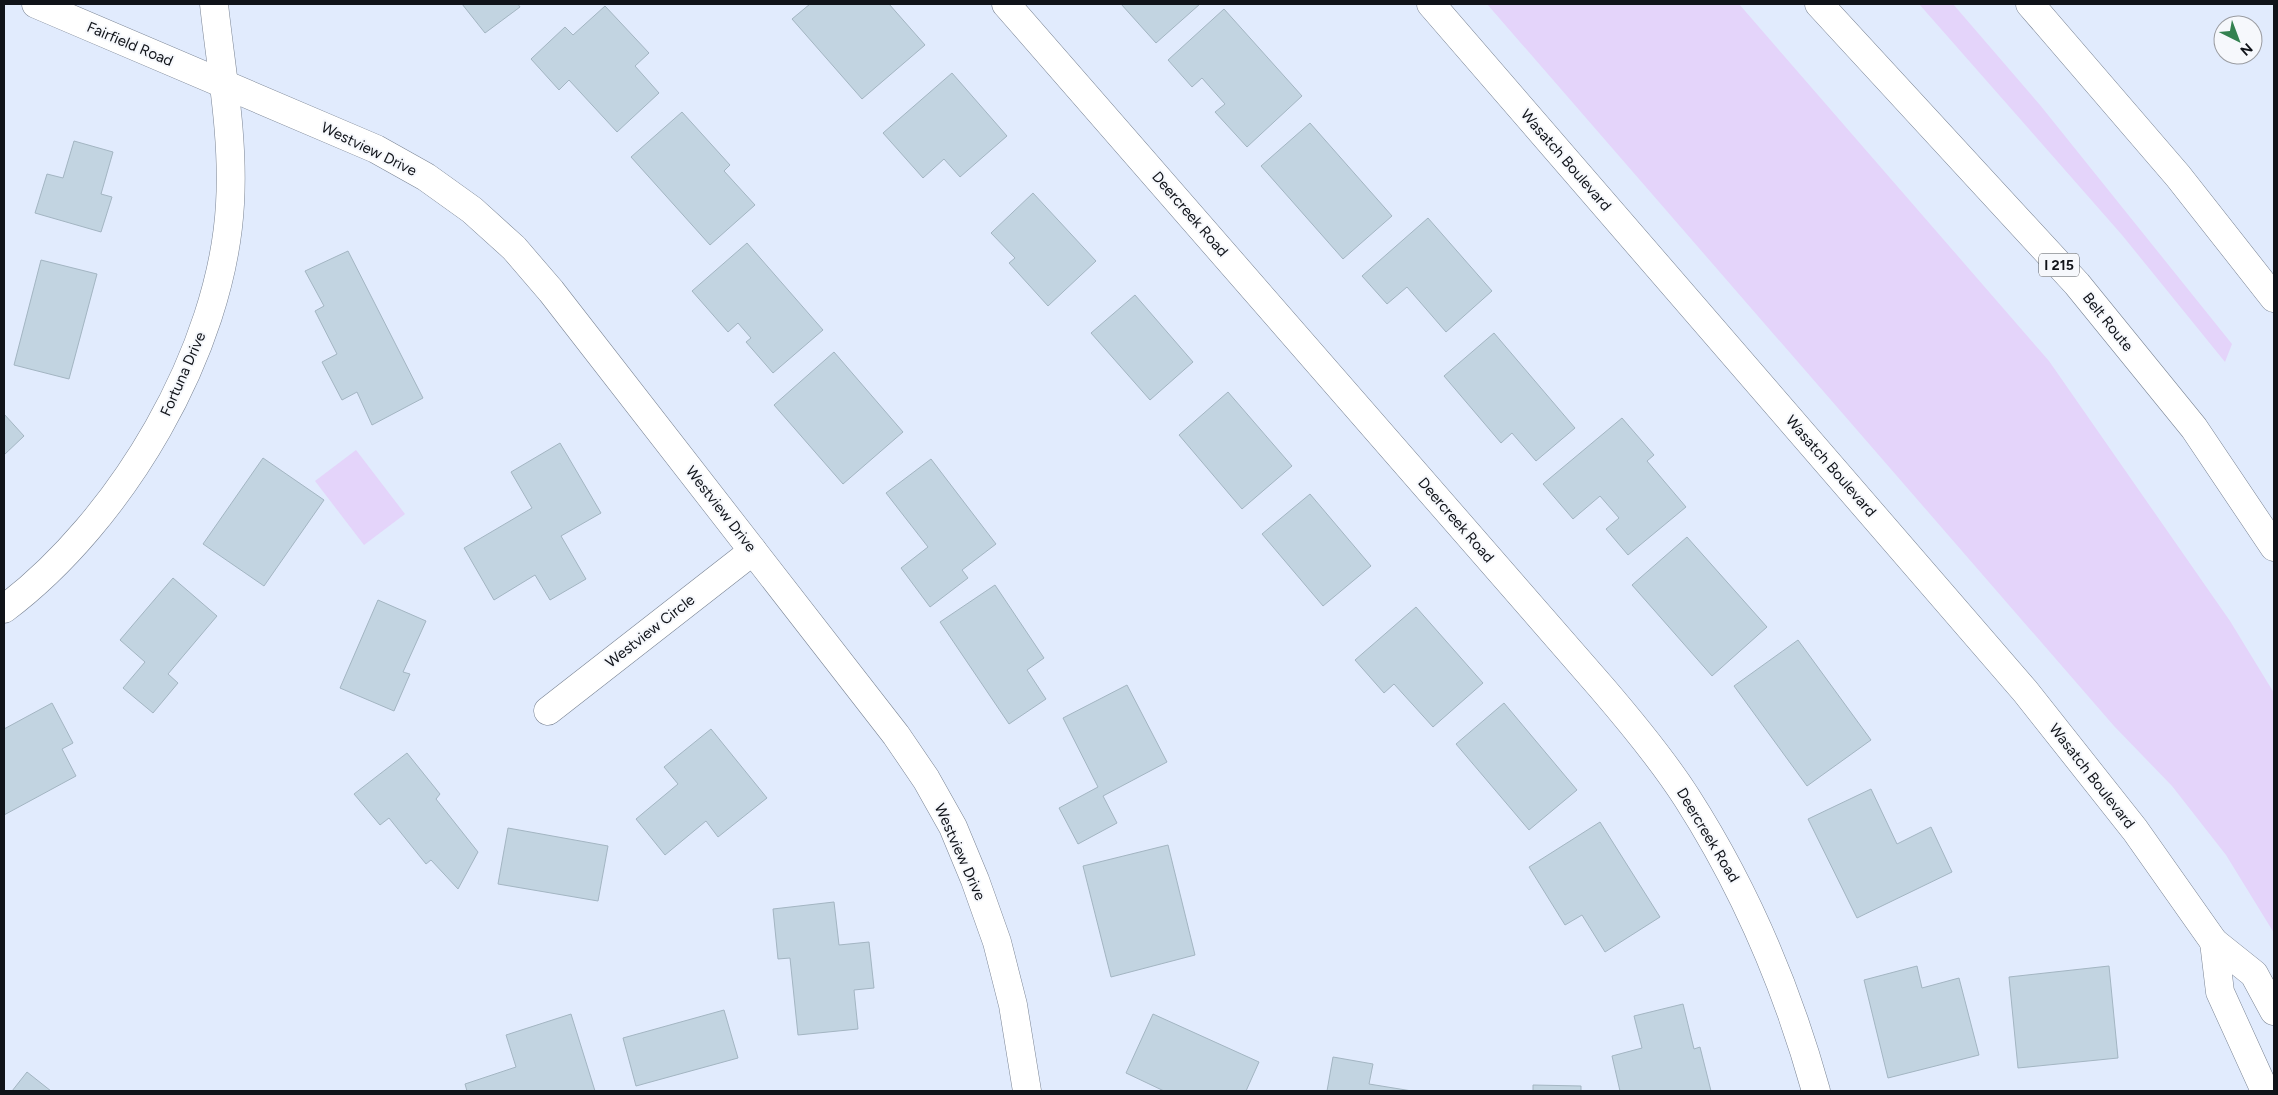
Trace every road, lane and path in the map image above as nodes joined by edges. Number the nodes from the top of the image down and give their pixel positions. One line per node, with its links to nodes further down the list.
1 (36, 4): 7 (main road, Fairfield Road)
2 (214, 4): 7 (main road, Fortuna Drive)
3 (1006, 4): 16 (main road, Deercreek Road)
4 (1431, 4): 13 (main road, Wasatch Boulevard)
5 (1819, 4): 9 (main road, Belt Route / I 215)
6 (2030, 4): 8 (main road)
7 (223, 83): 10 (main road, Westview Drive); 11 (main road, Fortuna Drive)
8 (2274, 298)
9 (2274, 547)
10 (753, 551): 12 (main road, Westview Circle); 15 (main road, Westview Drive)
11 (4, 609)
12 (548, 711)
13 (2214, 942): 14 (main road, Wasatch Boulevard); 17 (main road, Wasatch Boulevard)
14 (2274, 1011)
15 (1026, 1091)
16 (1816, 1091)
17 (2265, 1091)

